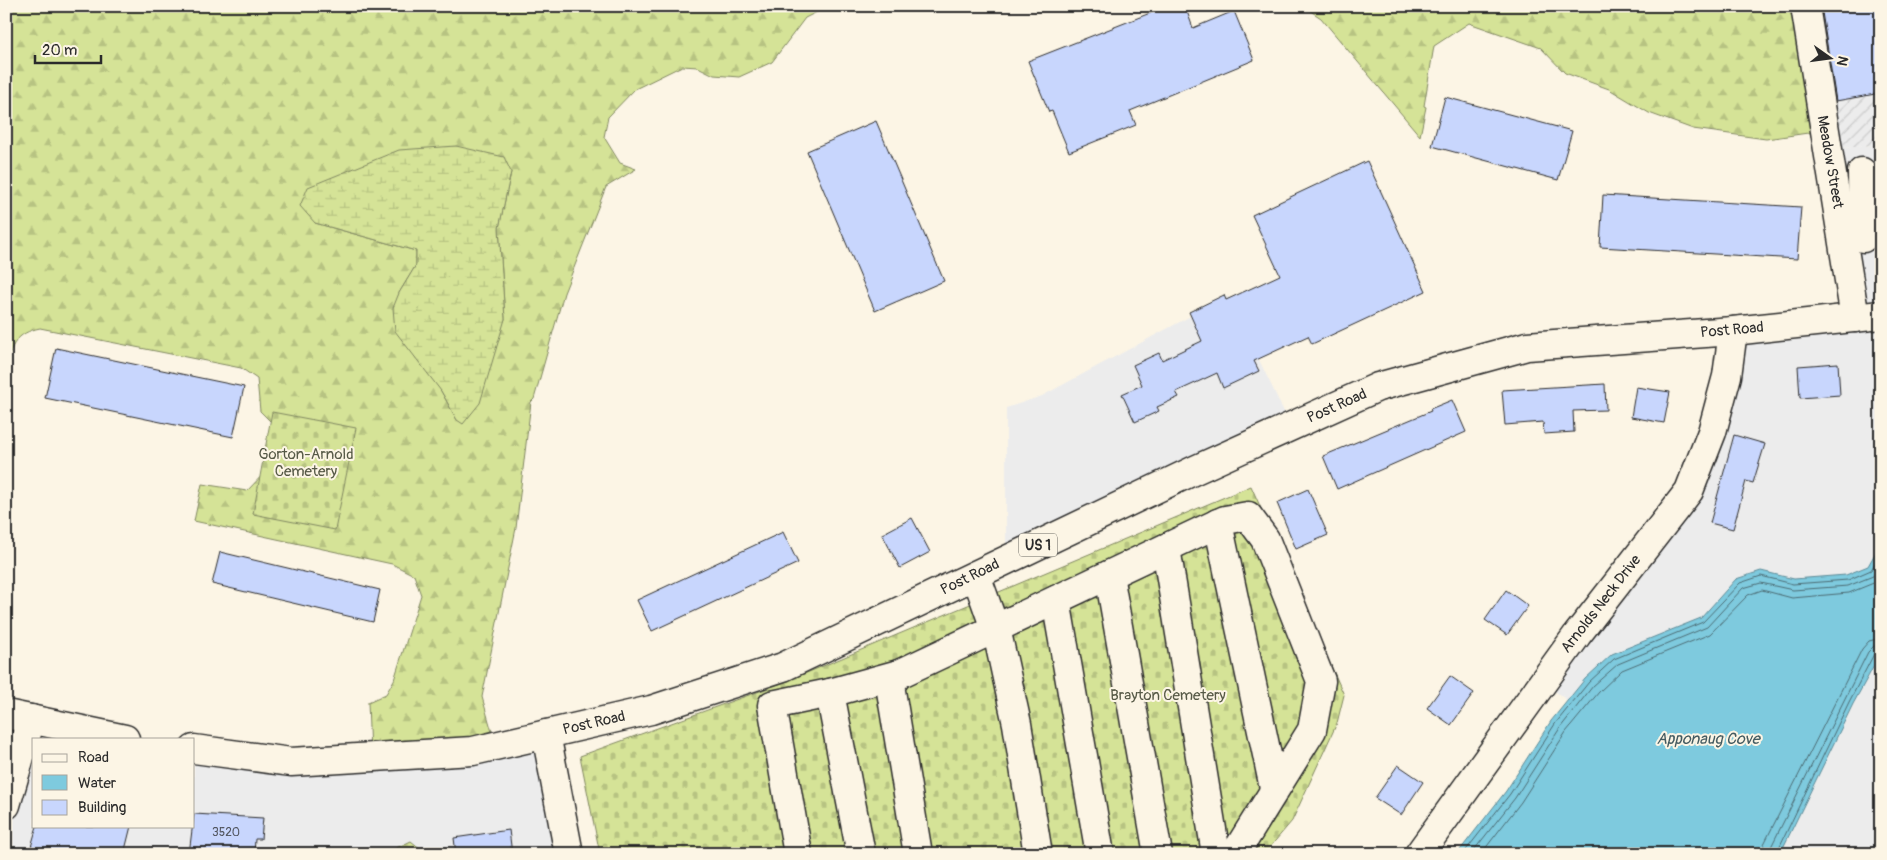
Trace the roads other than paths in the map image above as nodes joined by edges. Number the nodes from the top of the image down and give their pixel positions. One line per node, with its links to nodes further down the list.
1 (1805, 6): 3 (main road, Meadow Street)
2 (1862, 172): 3 (main road)
3 (1862, 238): 4 (main road, Meadow Street)
4 (1868, 316): 5 (main road, Post Road / US 1)
5 (1733, 331): 8 (main road, Post Road / US 1); 29 (main road, Arnolds Neck Drive)
6 (1218, 523): 7 (main road); 18 (main road); 18 (main road)
7 (1166, 548): 9 (main road); 27 (main road)
8 (976, 575): 11 (main road); 15 (main road, Post Road / US 1)
9 (1109, 575): 10 (main road); 26 (main road)
10 (1056, 600): 11 (main road); 25 (main road)
11 (995, 629): 12 (main road); 24 (main road)
12 (899, 674): 13 (main road); 23 (main road)
13 (830, 693): 21 (main road); 22 (main road)
14 (19, 717): 16 (main road); 19 (main road)
15 (546, 734): 17 (main road, Post Road / US 1); 20 (main road)
16 (120, 738)
17 (195, 749)
18 (1274, 788): 28 (main road)
19 (6, 805)
20 (569, 854)
21 (798, 854)
22 (861, 854)
23 (918, 854)
24 (1038, 854)
25 (1100, 854)
26 (1158, 854)
27 (1216, 854)
28 (1235, 854)
29 (1419, 854)

